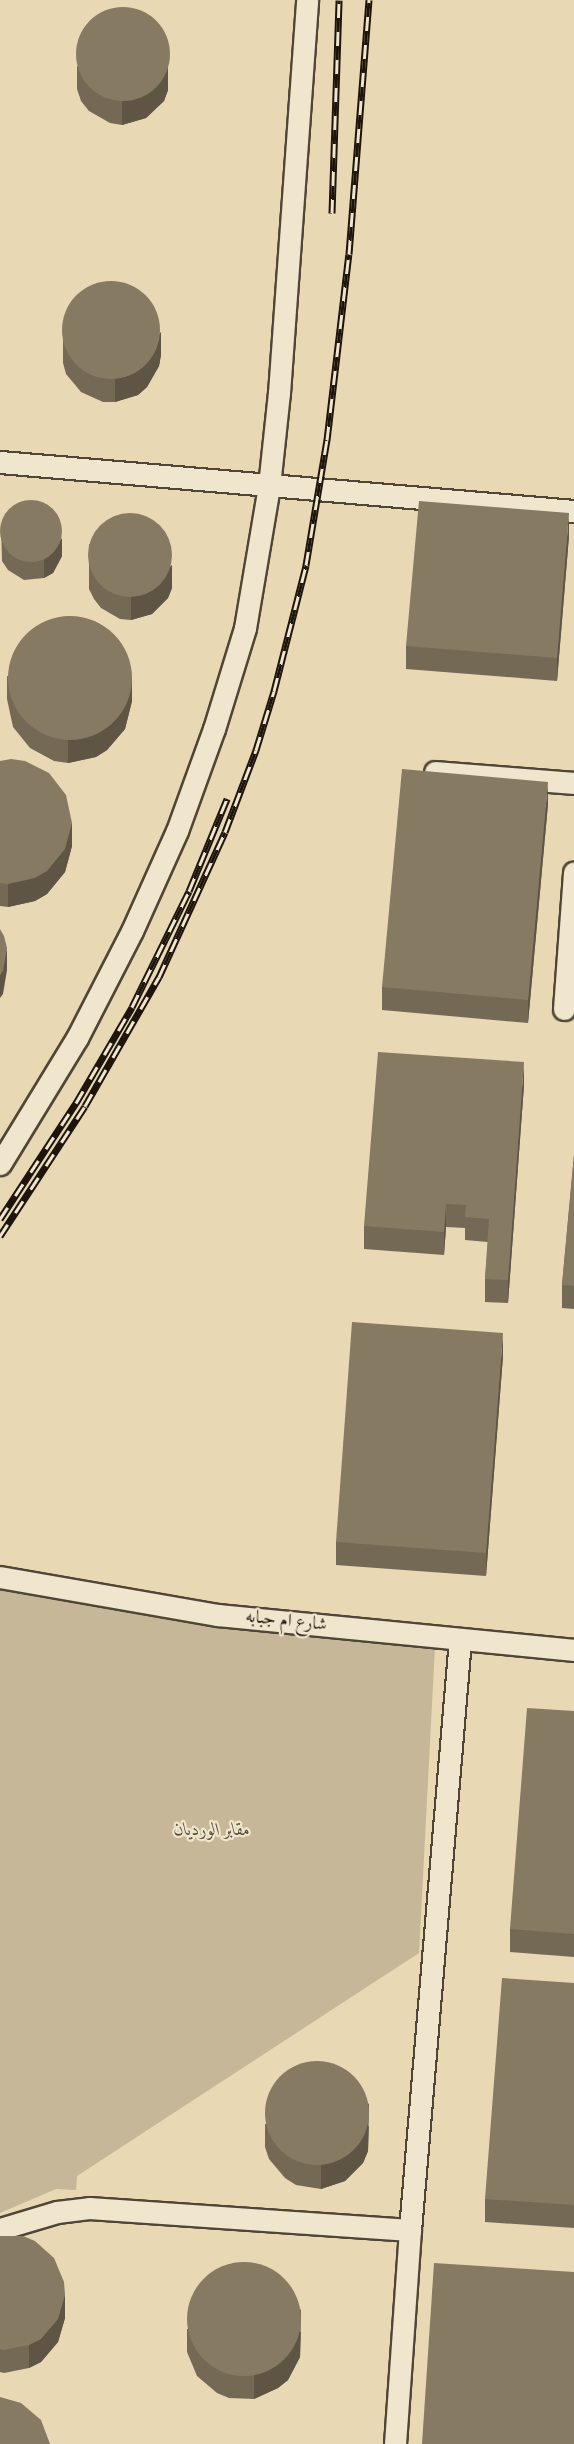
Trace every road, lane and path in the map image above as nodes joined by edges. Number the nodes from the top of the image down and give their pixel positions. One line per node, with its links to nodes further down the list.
1 (307, 0): 3 (street)
2 (0, 462): 3 (street)
3 (269, 486): 4 (street); 9 (street)
4 (574, 511)
5 (431, 772): 6 (street)
6 (574, 783)
7 (574, 872): 8 (street)
8 (564, 1009)
9 (0, 1164)
10 (0, 1577): 11 (street, شارع ام جبابه)
11 (460, 1640): 12 (street, شارع ام جبابه); 14 (street)
12 (574, 1650)
13 (0, 2229): 14 (street)
14 (410, 2230): 15 (street)
15 (395, 2444)

